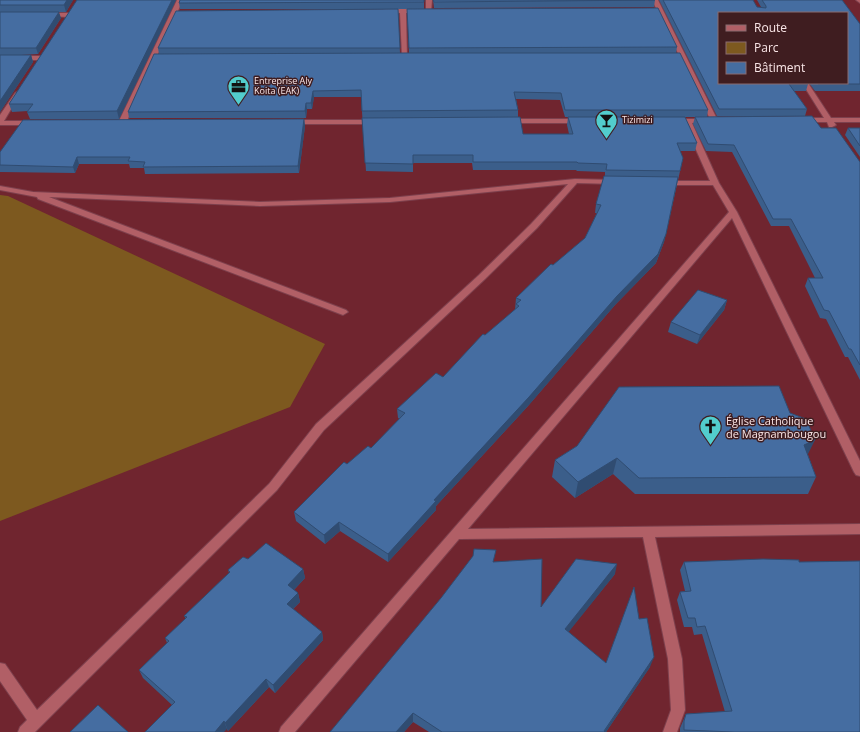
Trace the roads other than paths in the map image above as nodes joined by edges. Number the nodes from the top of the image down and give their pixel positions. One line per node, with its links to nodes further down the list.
1 (180, 0): 10 (street)
2 (430, 0): 8 (street)
3 (656, 0): 5 (street)
4 (652, 10): 5 (street)
5 (660, 10): 19 (street)
6 (379, 11): 7 (street)
7 (402, 11): 8 (street); 16 (street)
8 (429, 11): 9 (street)
9 (437, 11)
10 (174, 13): 11 (street); 20 (street)
11 (182, 13)
12 (38, 15): 13 (street)
13 (64, 22)
14 (44, 52): 23 (street)
15 (397, 56): 16 (street)
16 (405, 56): 17 (street)
17 (413, 56)
18 (674, 56): 19 (street)
19 (682, 56): 33 (street)
20 (153, 57): 21 (street); 38 (street)
21 (161, 57)
22 (0, 58): 23 (street)
23 (40, 58): 24 (street)
24 (36, 64)
25 (806, 84): 28 (street)
26 (20, 90): 34 (street)
27 (790, 120): 28 (street)
28 (829, 120): 29 (street); 39 (street)
29 (860, 120)
30 (504, 121): 31 (street)
31 (591, 121)
32 (663, 121): 33 (street)
33 (687, 121): 43 (street)
34 (0, 122): 37 (street)
35 (281, 122): 36 (street)
36 (385, 122)
37 (38, 123)
38 (130, 123)
39 (838, 133)
40 (575, 181): 41 (street); 45 (street); 53 (street)
41 (622, 182)
42 (653, 182): 43 (street)
43 (715, 183): 46 (street)
44 (0, 188): 45 (street)
45 (33, 194): 47 (street)
46 (733, 212): 48 (street); 51 (street)
47 (343, 312)
48 (860, 472)
49 (860, 529): 50 (street)
50 (648, 531): 51 (street); 56 (street)
51 (456, 534): 55 (street)
52 (0, 669): 53 (street)
53 (36, 721): 54 (street)
54 (24, 732)
55 (286, 732)
56 (670, 732)

